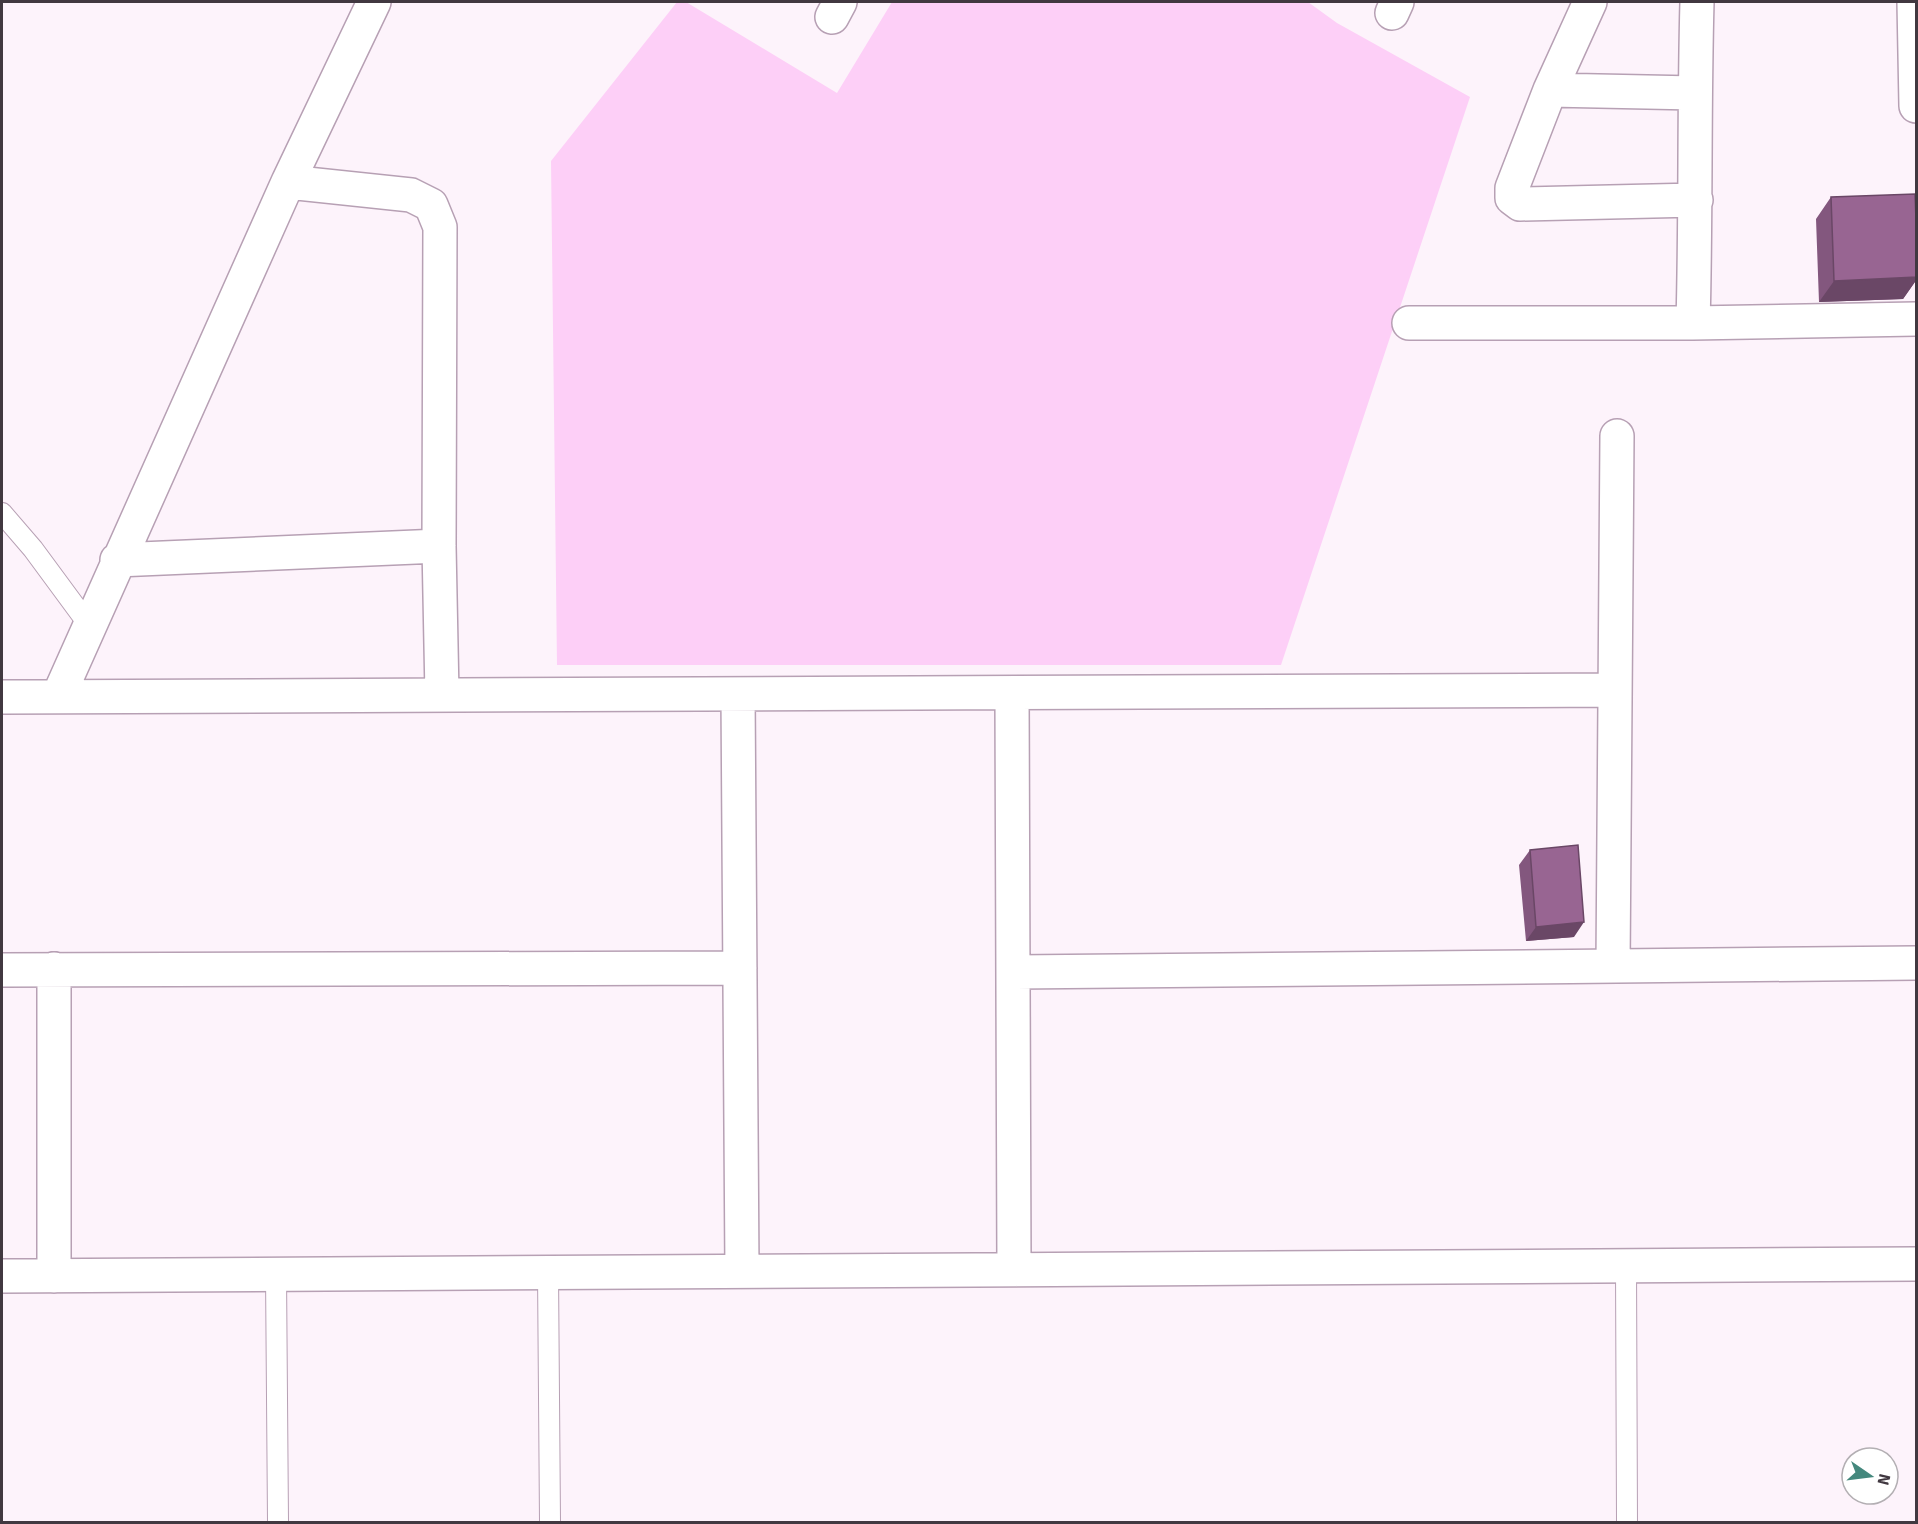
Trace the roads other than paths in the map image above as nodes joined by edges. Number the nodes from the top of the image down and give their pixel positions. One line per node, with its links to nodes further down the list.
1 (374, 2): 8 (street)
2 (1590, 2): 6 (street)
3 (1697, 2): 7 (street)
4 (1914, 2): 5 (street)
5 (1916, 85)
6 (1550, 90): 7 (street); 9 (street)
7 (1695, 93): 9 (street)
8 (288, 182): 15 (street); 16 (street)
9 (1696, 200): 12 (street)
10 (1917, 319): 12 (street)
11 (1409, 323): 12 (street)
12 (1693, 323)
13 (1617, 436): 18 (street)
14 (2, 513): 17 (lane)
15 (439, 546): 16 (street); 21 (street)
16 (117, 560): 17 (street)
17 (89, 625): 23 (street)
18 (1615, 690): 19 (street); 25 (street)
19 (1012, 693): 20 (street); 29 (street)
20 (738, 694): 21 (street); 26 (street)
21 (442, 695): 23 (street)
22 (2, 697): 23 (street)
23 (58, 697)
24 (1917, 963): 25 (street)
25 (1613, 966): 29 (street)
26 (740, 968): 27 (street); 33 (street)
27 (54, 969): 28 (street); 37 (street)
28 (2, 970)
29 (1013, 972): 32 (street)
30 (1917, 1264): 31 (street)
31 (1626, 1266): 32 (street); 40 (lane)
32 (1014, 1269): 33 (street)
33 (742, 1271): 34 (street)
34 (548, 1272): 35 (street); 39 (lane)
35 (276, 1274): 37 (street); 38 (lane)
36 (2, 1276): 37 (street)
37 (54, 1276)
38 (278, 1522)
39 (550, 1522)
40 (1627, 1522)

